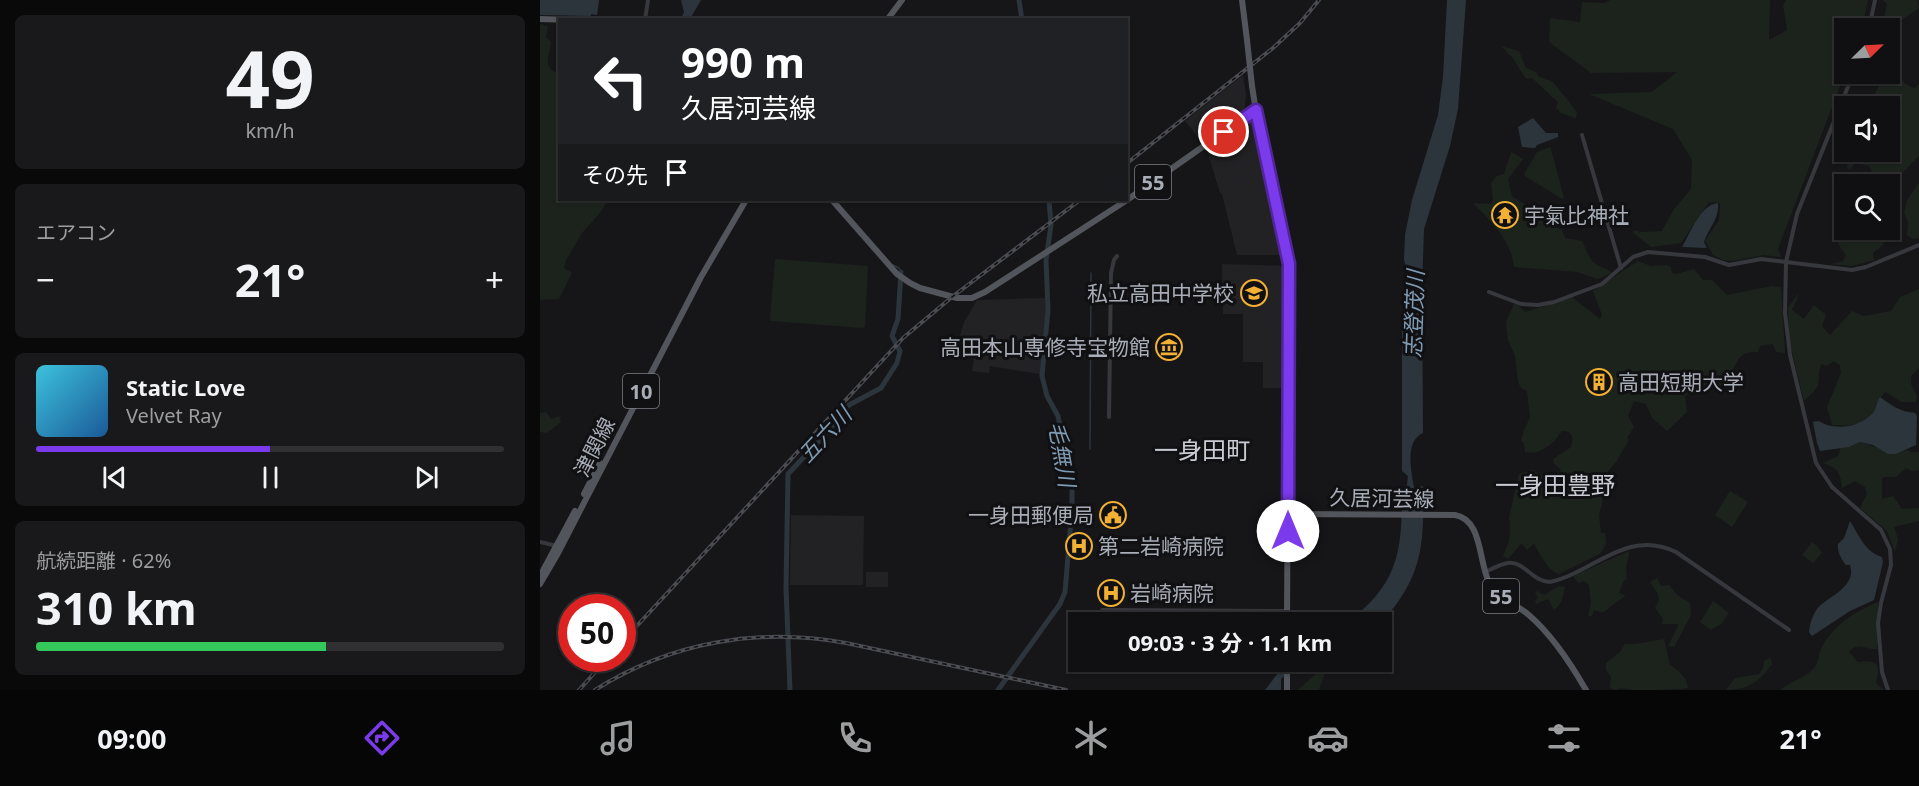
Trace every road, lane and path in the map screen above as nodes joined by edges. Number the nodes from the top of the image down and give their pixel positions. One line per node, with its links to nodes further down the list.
1 (648, 0): 6 (street)
2 (898, 0): 7 (main road)
3 (902, 0): 8 (main road)
4 (1242, 0): 13 (main road, bridge)
5 (1875, 0): 9 (street)
6 (645, 18)
7 (884, 18)
8 (888, 18)
9 (1871, 18)
10 (540, 19): 11 (main road)
11 (558, 20)
12 (1849, 84): 21 (street)
13 (1256, 110): 15 (main road, 55); 25 (main road)
14 (1582, 135): 22 (street)
15 (1128, 199)
16 (743, 201): 27 (main road, 津関線 / 10)
17 (833, 201): 18 (main road, 55)
18 (1125, 201)
19 (1919, 245): 21 (street)
20 (1116, 256): 24 (street)
21 (1786, 262): 22 (street); 37 (street)
22 (1622, 268): 23 (street)
23 (1489, 292)
24 (1109, 417)
25 (1288, 514): 28 (main road, 久居河芸線 / 55); 32 (main road)
26 (540, 542): 27 (street)
27 (559, 545): 29 (main road, 津関線 / 10); 30 (main road, 津関線 / 10)
28 (1485, 572): 33 (street); 36 (main road, 久居河芸線 / 55)
29 (540, 577)
30 (540, 584)
31 (1102, 610): 32 (street)
32 (1288, 611)
33 (1789, 630)
34 (1287, 672): 35 (main road)
35 (1287, 690)
36 (1586, 690)
37 (1888, 690)

